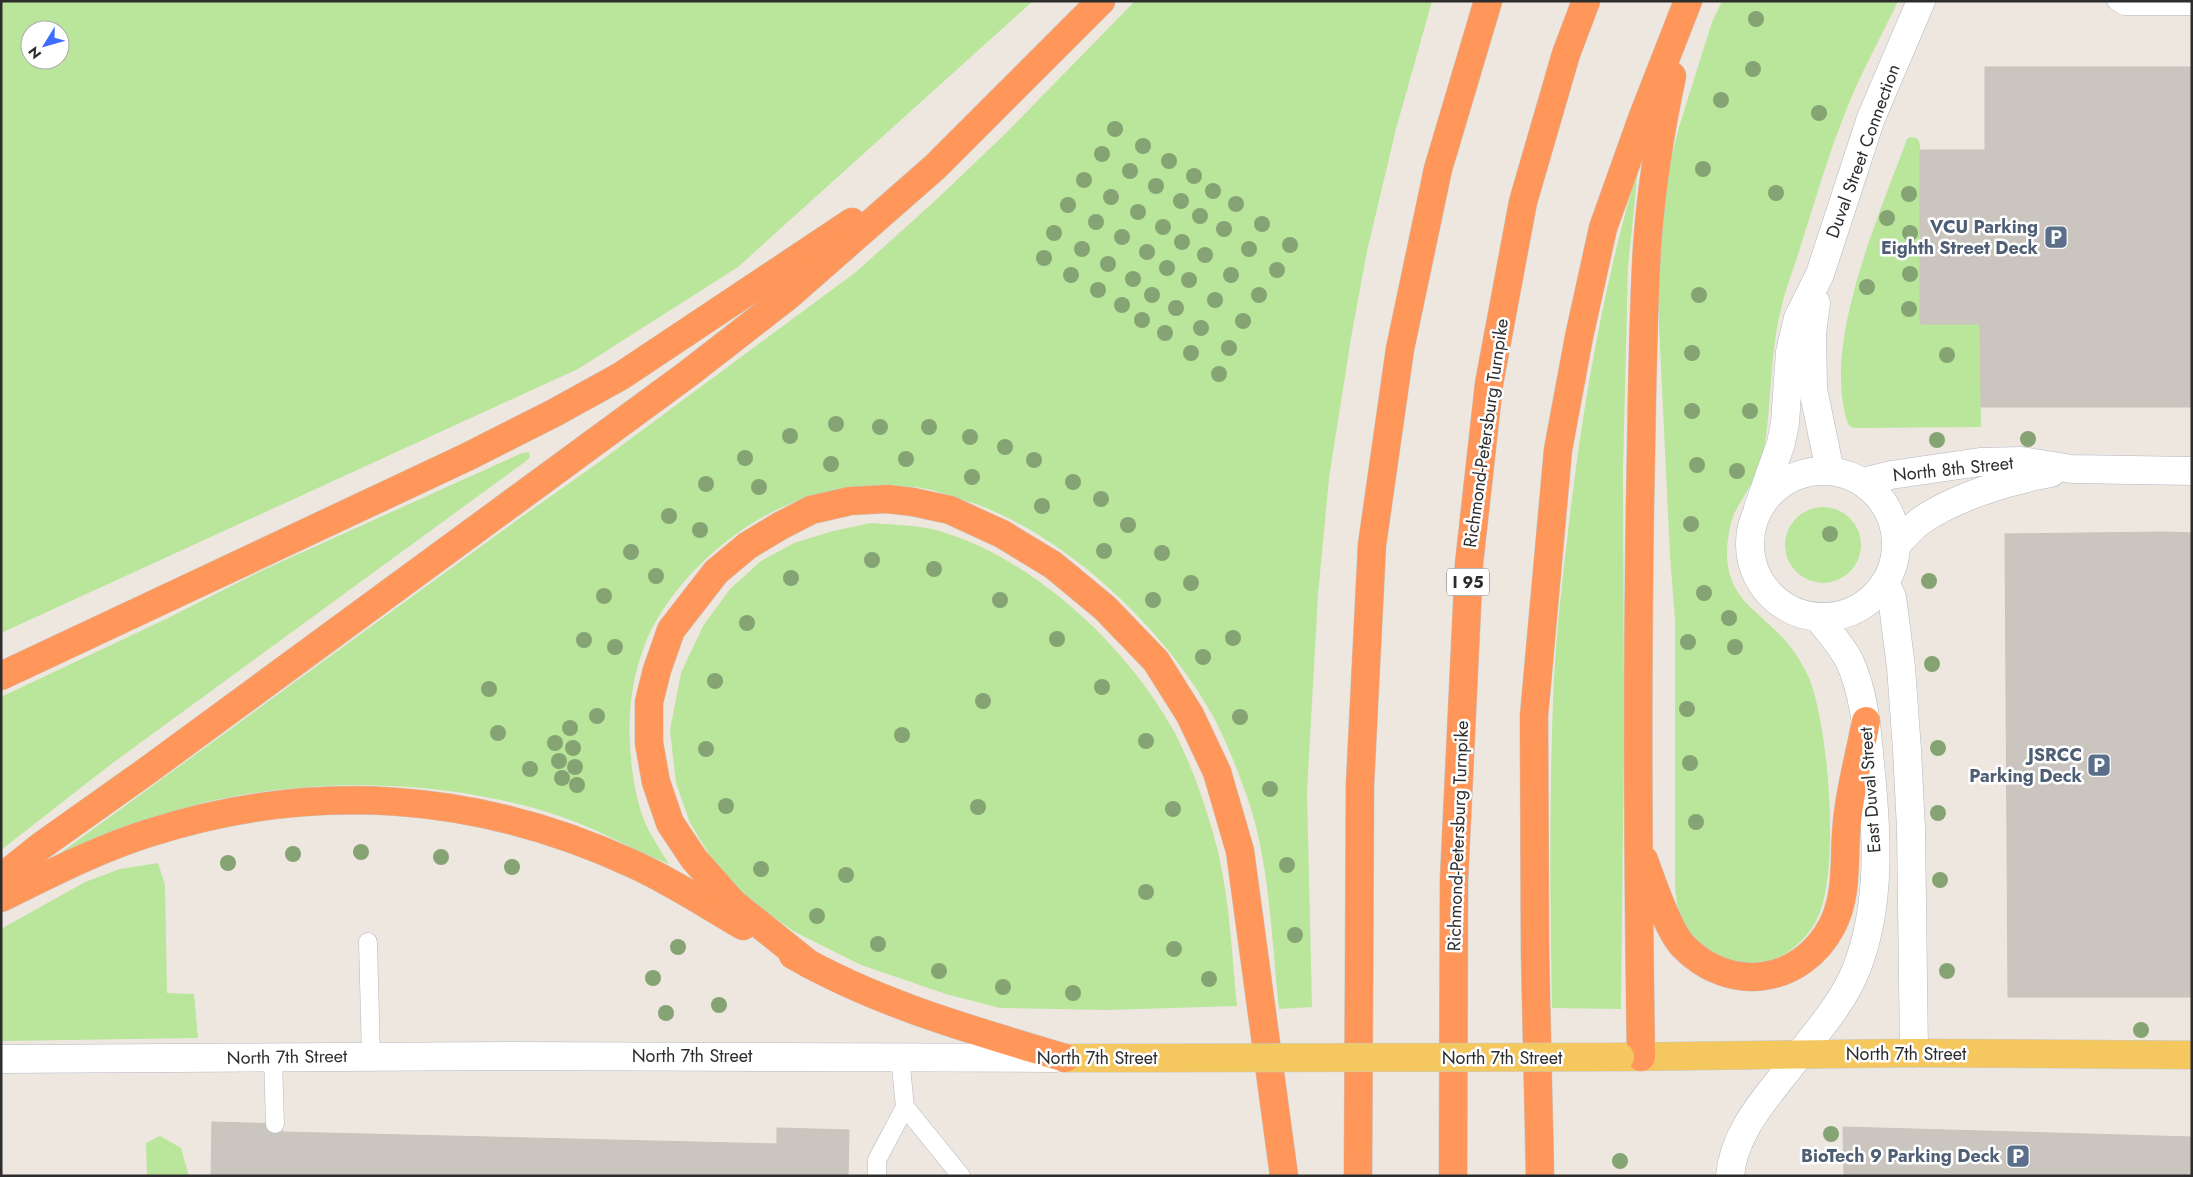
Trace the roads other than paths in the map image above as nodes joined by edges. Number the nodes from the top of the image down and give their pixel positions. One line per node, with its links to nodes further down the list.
1 (1101, 1): 8 (highway)
2 (1488, 1): 39 (highway)
3 (1586, 1): 40 (highway, Richmond-Petersburg Turnpike / I 95)
4 (1921, 1): 9 (street, Duval Street Connection)
5 (2116, 1): 7 (lane)
6 (1686, 6): 20 (highway); 41 (highway)
7 (2192, 6)
8 (934, 167): 18 (highway); 21 (highway)
9 (1820, 274): 12 (street, Duval Street Connection); 14 (street, Duval Street Connection)
10 (2072, 469): 11 (street, North 8th Street); 13 (street, North 8th Street); 15 (street, North 8th Street)
11 (2192, 471)
12 (1830, 472): 13 (street); 14 (street)
13 (1863, 482): 15 (street)
14 (1758, 508): 17 (street)
15 (1897, 544): 16 (street)
16 (1884, 583): 17 (street); 25 (street, East Duval Street)
17 (1818, 617): 19 (street, East Duval Street)
18 (1, 676)
19 (1866, 721): 20 (highway); 26 (street, East Duval Street)
20 (1638, 844): 31 (highway)
21 (1, 878)
22 (1, 898): 24 (highway)
23 (368, 942): 28 (lane)
24 (809, 964): 32 (highway); 38 (highway)
25 (1914, 1053): 26 (main road, North 7th Street); 27 (main road, North 7th Street)
26 (1799, 1055): 31 (main road, North 7th Street); 42 (street, East Duval Street)
27 (2192, 1055)
28 (370, 1056): 29 (street, North 7th Street); 30 (street, North 7th Street)
29 (273, 1057): 33 (street, North 7th Street); 35 (lane)
30 (900, 1057): 32 (street, North 7th Street); 34 (lane)
31 (1631, 1057): 32 (main road, North 7th Street, bridge)
32 (1065, 1058)
33 (1, 1059)
34 (905, 1107): 36 (lane); 37 (lane)
35 (275, 1124)
36 (877, 1176)
37 (961, 1176)
38 (1284, 1176)
39 (1358, 1176)
40 (1452, 1176)
41 (1540, 1176)
42 (1730, 1176)

